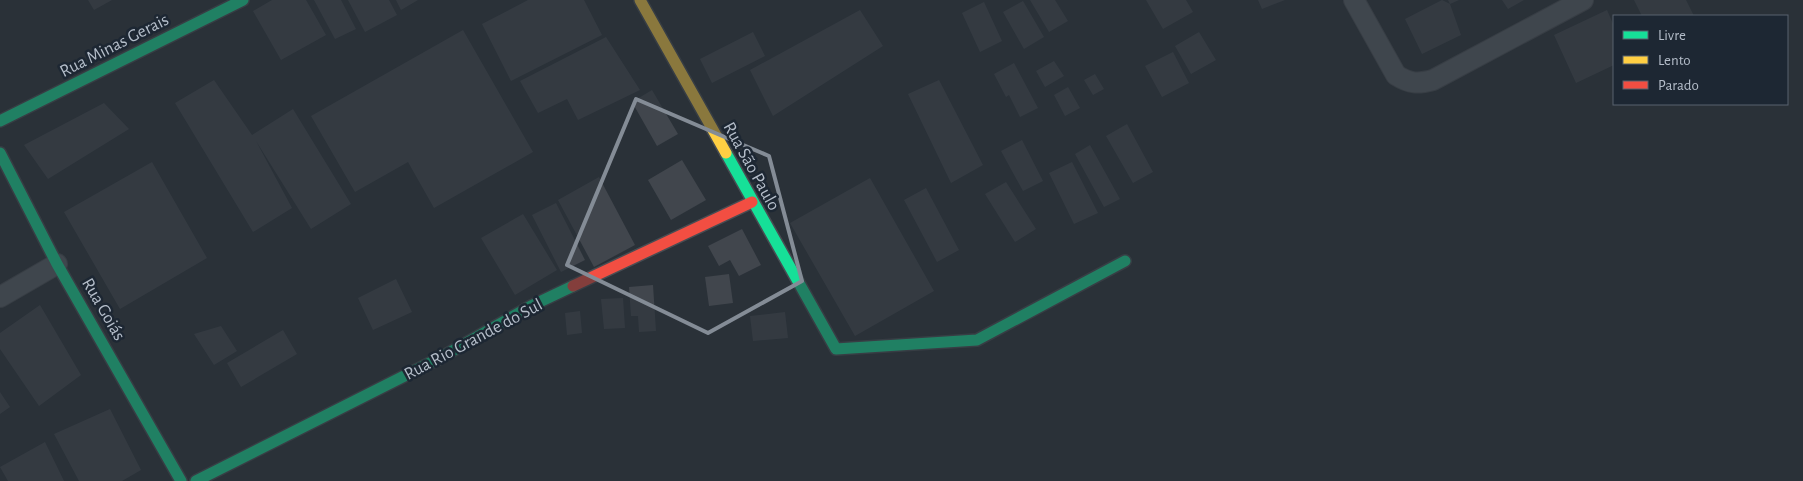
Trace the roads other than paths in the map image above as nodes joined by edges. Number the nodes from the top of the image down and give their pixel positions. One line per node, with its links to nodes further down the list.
1 (243, 0): 5 (street, Rua Minas Gerais)
2 (640, 0): 7 (street, Rua São Paulo)
3 (1354, 0): 4 (street)
4 (1583, 0)
5 (0, 121)
6 (0, 153): 9 (street, Rua Goiás)
7 (752, 202): 8 (street, Rua São Paulo); 12 (street, Rua Rio Grande do Sul)
8 (1125, 261)
9 (57, 264): 10 (street); 11 (street, Rua Goiás)
10 (0, 297)
11 (181, 481)
12 (196, 481)

